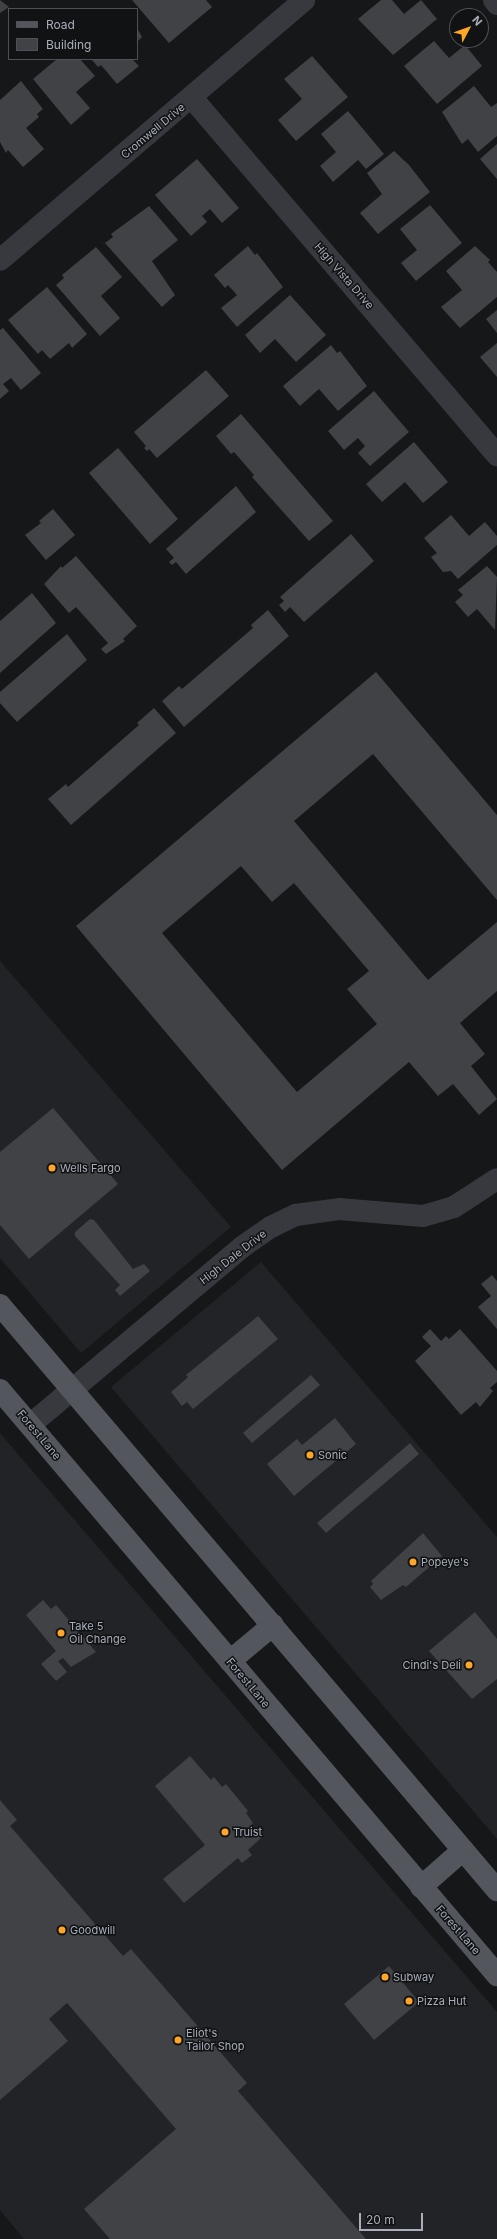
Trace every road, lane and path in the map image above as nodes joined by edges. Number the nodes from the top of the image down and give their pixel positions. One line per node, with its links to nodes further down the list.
1 (304, 0): 4 (street, Cromwell Drive)
2 (494, 0): 3 (street)
3 (497, 4)
4 (192, 98): 5 (street, Cromwell Drive); 6 (street, High Vista Drive)
5 (0, 260)
6 (497, 455)
7 (497, 1179): 9 (street, High Dale Drive)
8 (0, 1306): 9 (main road)
9 (71, 1389): 11 (street, High Dale Drive); 12 (main road)
10 (0, 1390): 11 (main road, Forest Lane)
11 (30, 1425): 13 (main road, Forest Lane)
12 (272, 1626): 13 (main road); 14 (main road)
13 (230, 1661): 15 (main road, Forest Lane)
14 (463, 1850): 15 (main road); 16 (main road)
15 (421, 1886): 17 (main road, Forest Lane)
16 (497, 1890)
17 (497, 1975)

